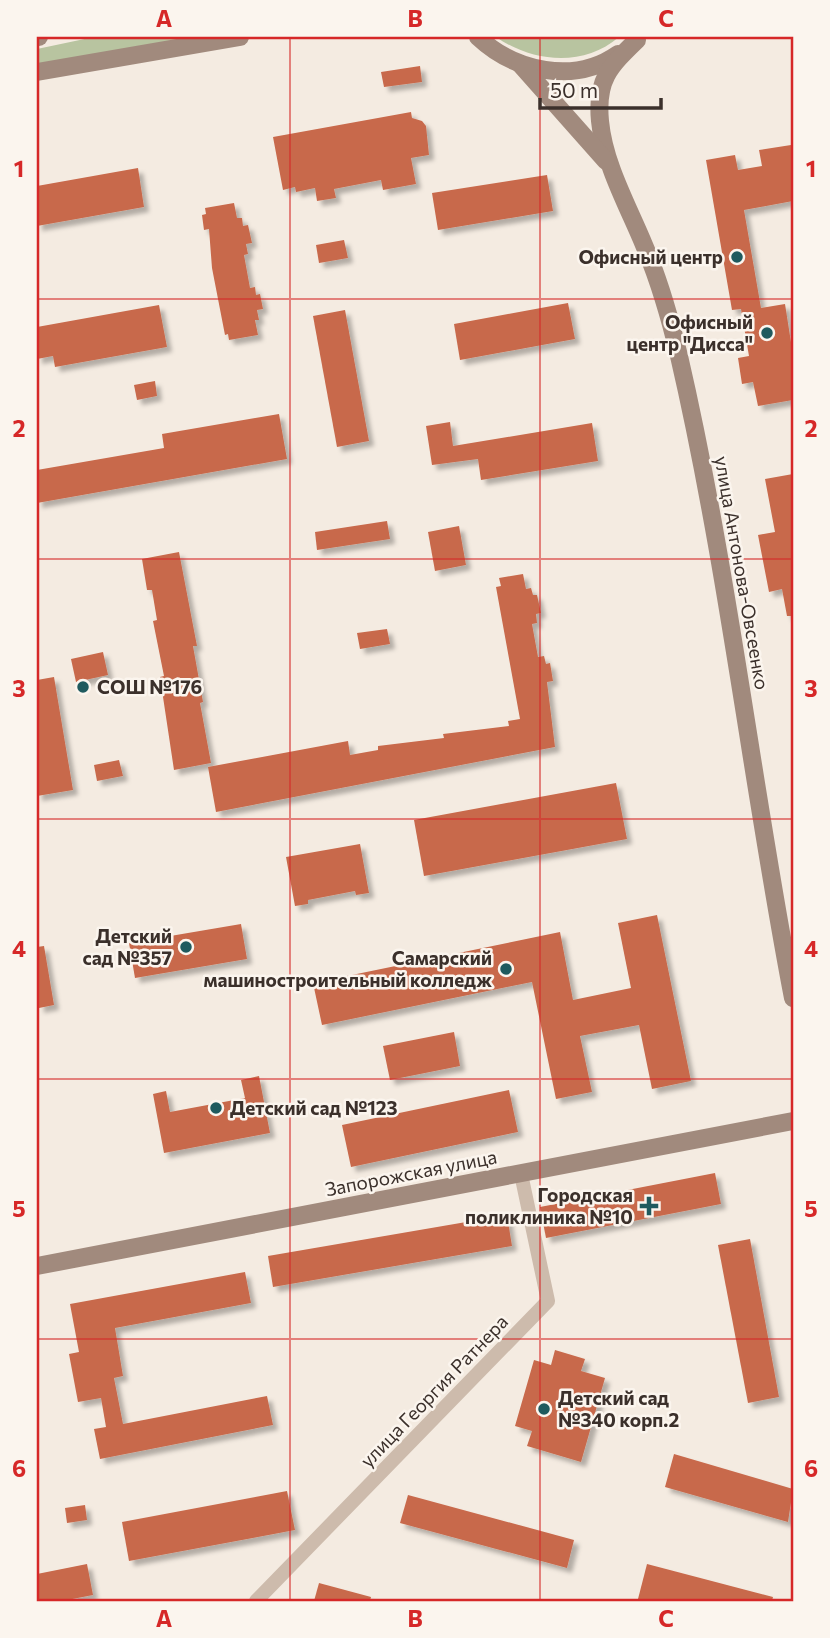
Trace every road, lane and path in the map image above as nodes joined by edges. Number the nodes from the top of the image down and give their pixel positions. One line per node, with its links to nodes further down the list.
1 (240, 37): 5 (main road)
2 (478, 37): 4 (main road)
3 (639, 38): 4 (main road); 6 (main road, улица Антонова-Овсеенко)
4 (520, 64): 6 (main road, улица Антонова-Овсеенко)
5 (37, 72)
6 (611, 166): 7 (main road, улица Антонова-Овсеенко)
7 (793, 998)
8 (793, 1121): 9 (main road, Запорожская улица)
9 (521, 1174): 10 (main road, Запорожская улица); 11 (street, улица Георгия Ратнера)
10 (37, 1266)
11 (256, 1601)

